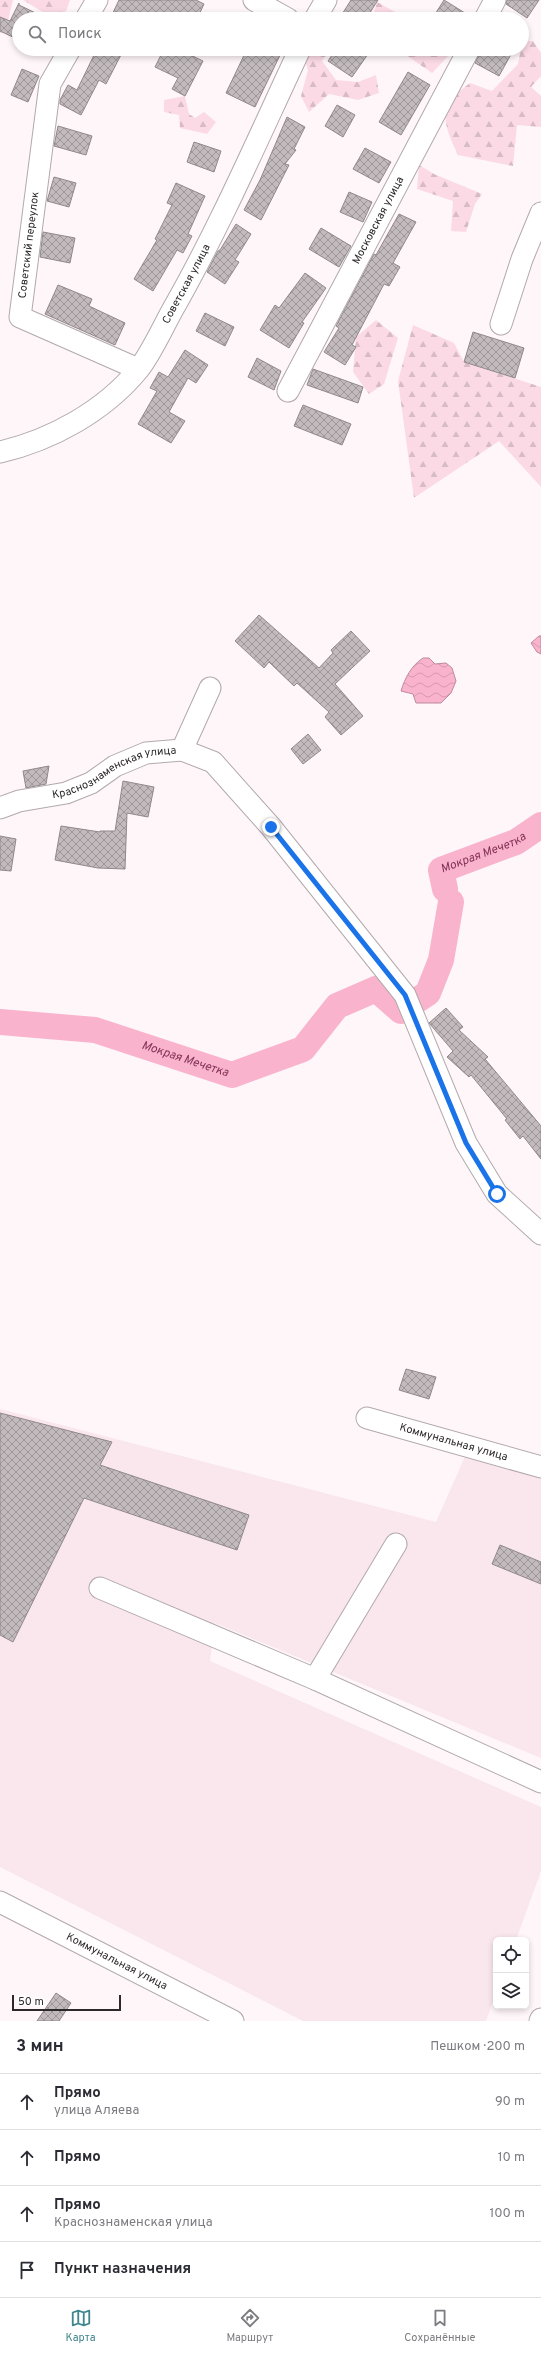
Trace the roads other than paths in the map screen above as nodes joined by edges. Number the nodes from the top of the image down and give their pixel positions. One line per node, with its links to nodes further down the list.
1 (97, 0): 5 (street)
2 (254, 0): 6 (street)
3 (326, 0): 7 (street)
4 (495, 0): 8 (street)
5 (90, 12)
6 (275, 12)
7 (319, 12)
8 (489, 12)
9 (66, 56): 14 (street, Советский переулок)
10 (297, 56): 14 (street, Советская улица)
11 (465, 56): 15 (street, Московская улица)
12 (541, 214): 13 (street)
13 (501, 324)
14 (138, 369): 16 (street, Советская улица)
15 (288, 391)
16 (0, 452)
17 (210, 688): 18 (street)
18 (182, 750): 19 (street, Краснознаменская улица); 20 (street, Краснознаменская улица)
19 (0, 808)
20 (541, 1234)
21 (366, 1418): 22 (street, Коммунальная улица)
22 (541, 1467)
23 (396, 1544): 25 (street)
24 (100, 1588): 25 (street)
25 (316, 1679): 26 (street)
26 (541, 1782)
27 (0, 1902): 28 (street, Коммунальная улица)
28 (233, 2021)

